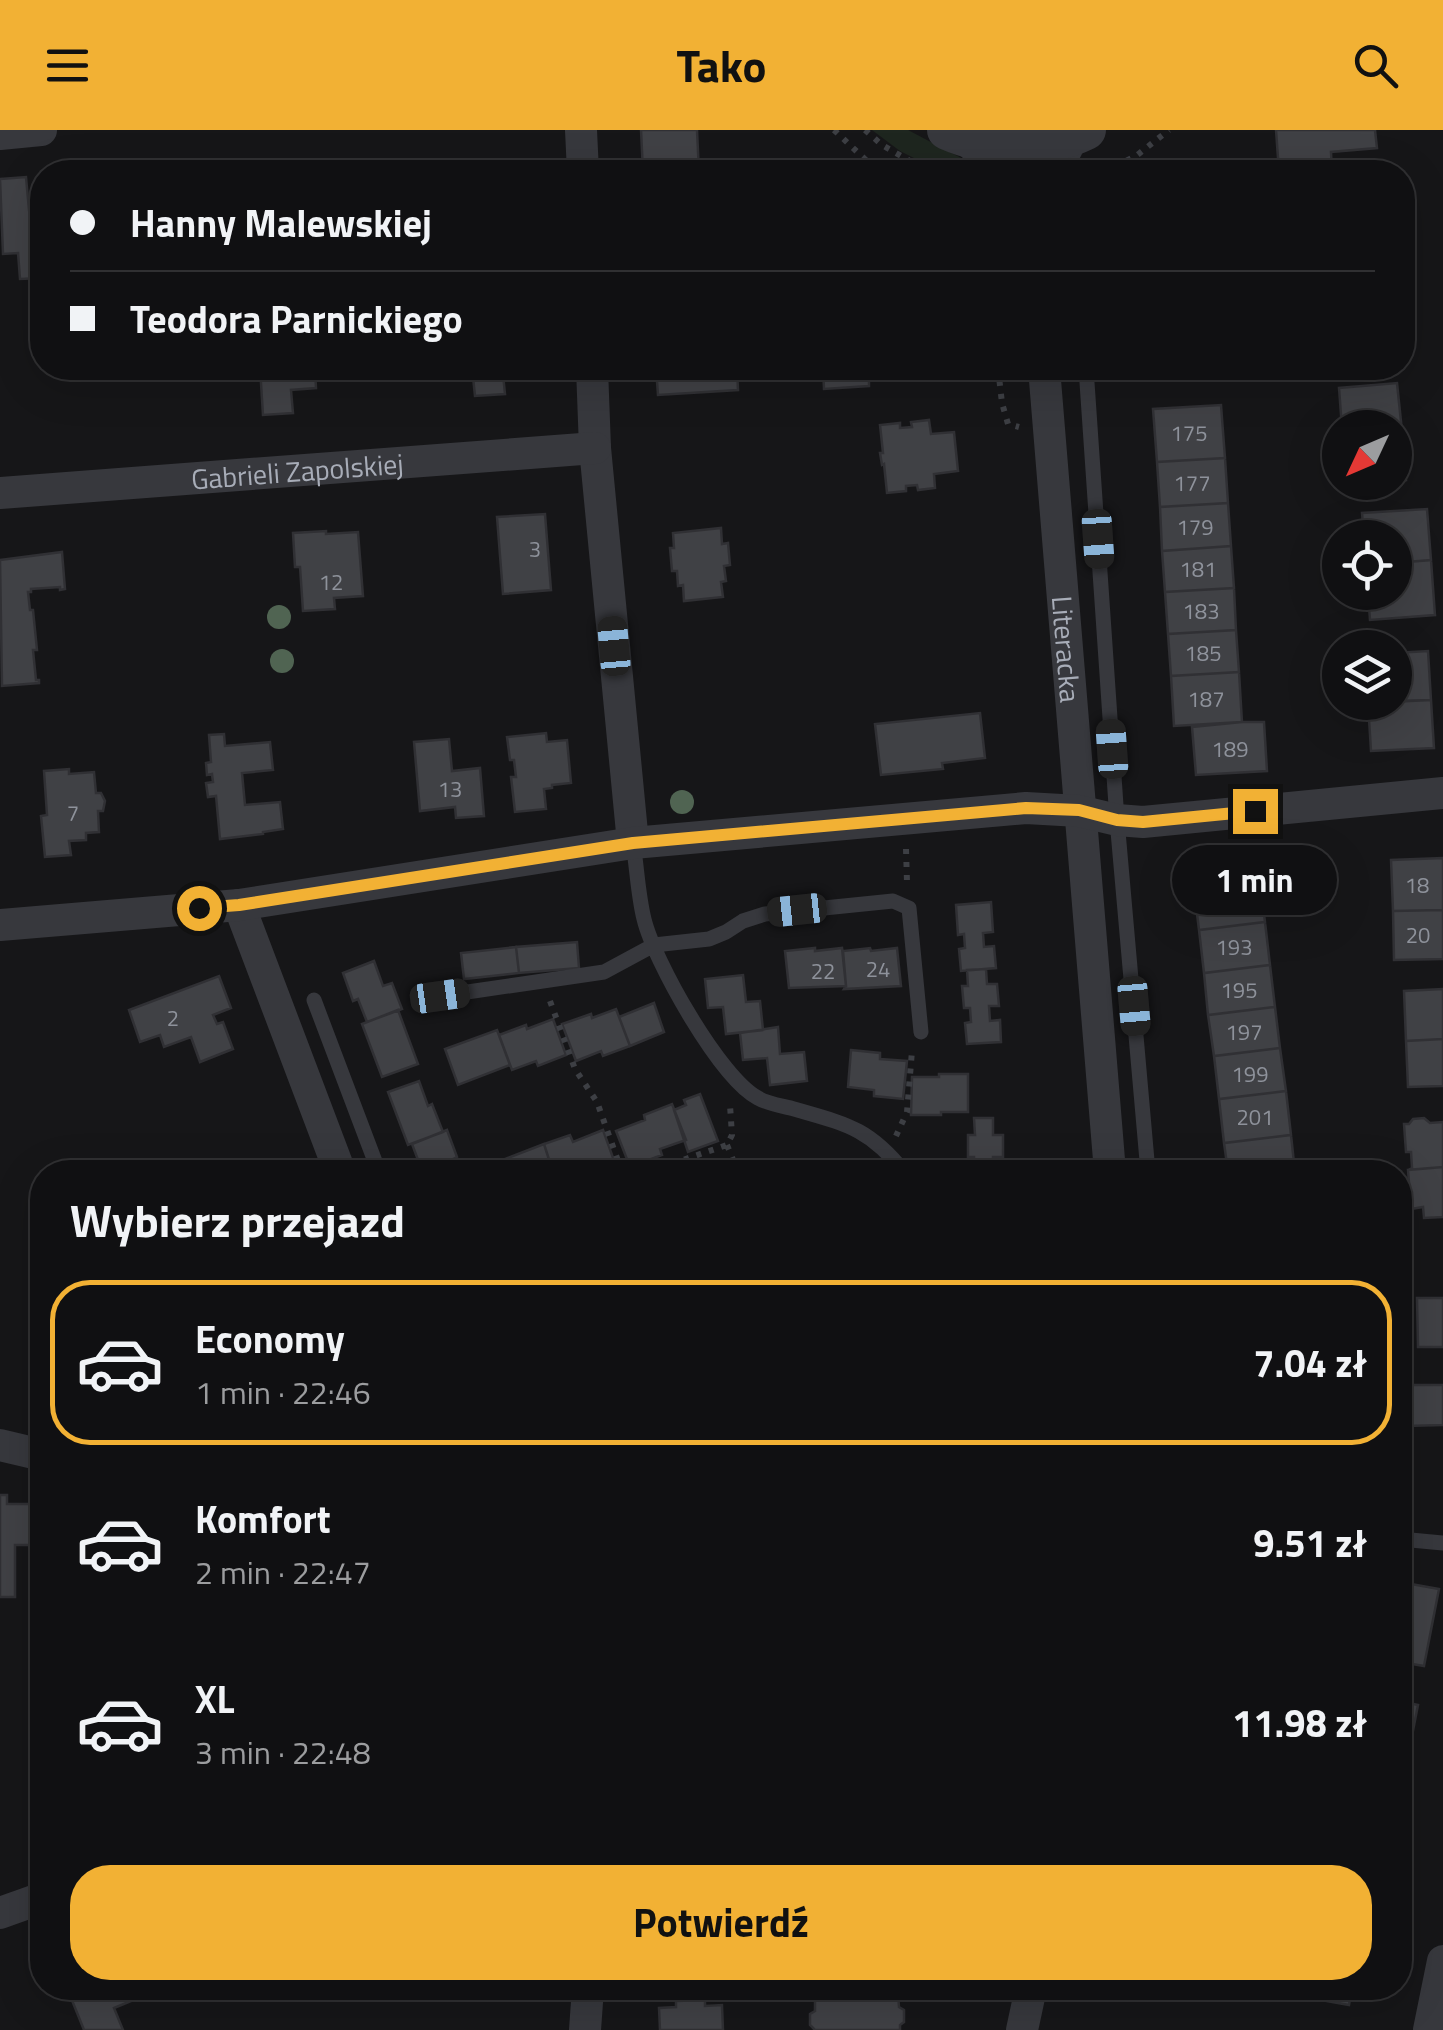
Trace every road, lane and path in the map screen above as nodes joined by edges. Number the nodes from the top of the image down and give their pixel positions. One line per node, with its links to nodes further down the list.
1 (40, 130): 7 (street)
2 (581, 130): 9 (street)
3 (834, 130): 10 (path)
4 (865, 130): 11 (path)
5 (1170, 130): 14 (path)
6 (1080, 133): 8 (street); 13 (street)
7 (0, 134)
8 (957, 134): 12 (street)
9 (582, 160)
10 (866, 160)
11 (908, 160)
12 (985, 160)
13 (1063, 160)
14 (1128, 160)
15 (593, 380): 20 (street)
16 (999, 380): 19 (path)
17 (1045, 380): 23 (street, Literacka)
18 (1087, 380): 25 (lane)
19 (1002, 403)
20 (596, 448): 21 (street, Gabrieli Zapolskiej); 26 (street)
21 (0, 493)
22 (1443, 793): 25 (street)
23 (1079, 810): 24 (street); 25 (street); 44 (street, Literacka)
24 (904, 819): 26 (street); 28 (path)
25 (1117, 820): 45 (lane)
26 (633, 843): 27 (street); 30 (lane)
27 (239, 905): 29 (street); 38 (street)
28 (909, 908): 30 (lane); 34 (lane)
29 (0, 925)
30 (654, 945): 31 (lane); 35 (lane)
31 (543, 982): 32 (lane); 40 (path)
32 (440, 996)
33 (314, 1000): 39 (lane)
34 (921, 1032): 37 (path)
35 (735, 1079): 36 (path); 37 (lane)
36 (727, 1145): 41 (path); 42 (path)
37 (888, 1153): 43 (lane)
38 (335, 1160)
39 (375, 1160)
40 (618, 1160)
41 (683, 1160)
42 (733, 1160)
43 (894, 1160)
44 (1109, 1160)
45 (1147, 1160)
46 (0, 1445): 47 (street)
47 (30, 1452)
48 (1412, 1540): 49 (lane)
49 (1443, 1542)
50 (30, 1902): 51 (street)
51 (0, 1913)
52 (1443, 1962): 57 (street)
53 (587, 2000): 55 (street)
54 (1028, 2000): 56 (street)
55 (585, 2030)
56 (1022, 2030)
57 (1430, 2030)

